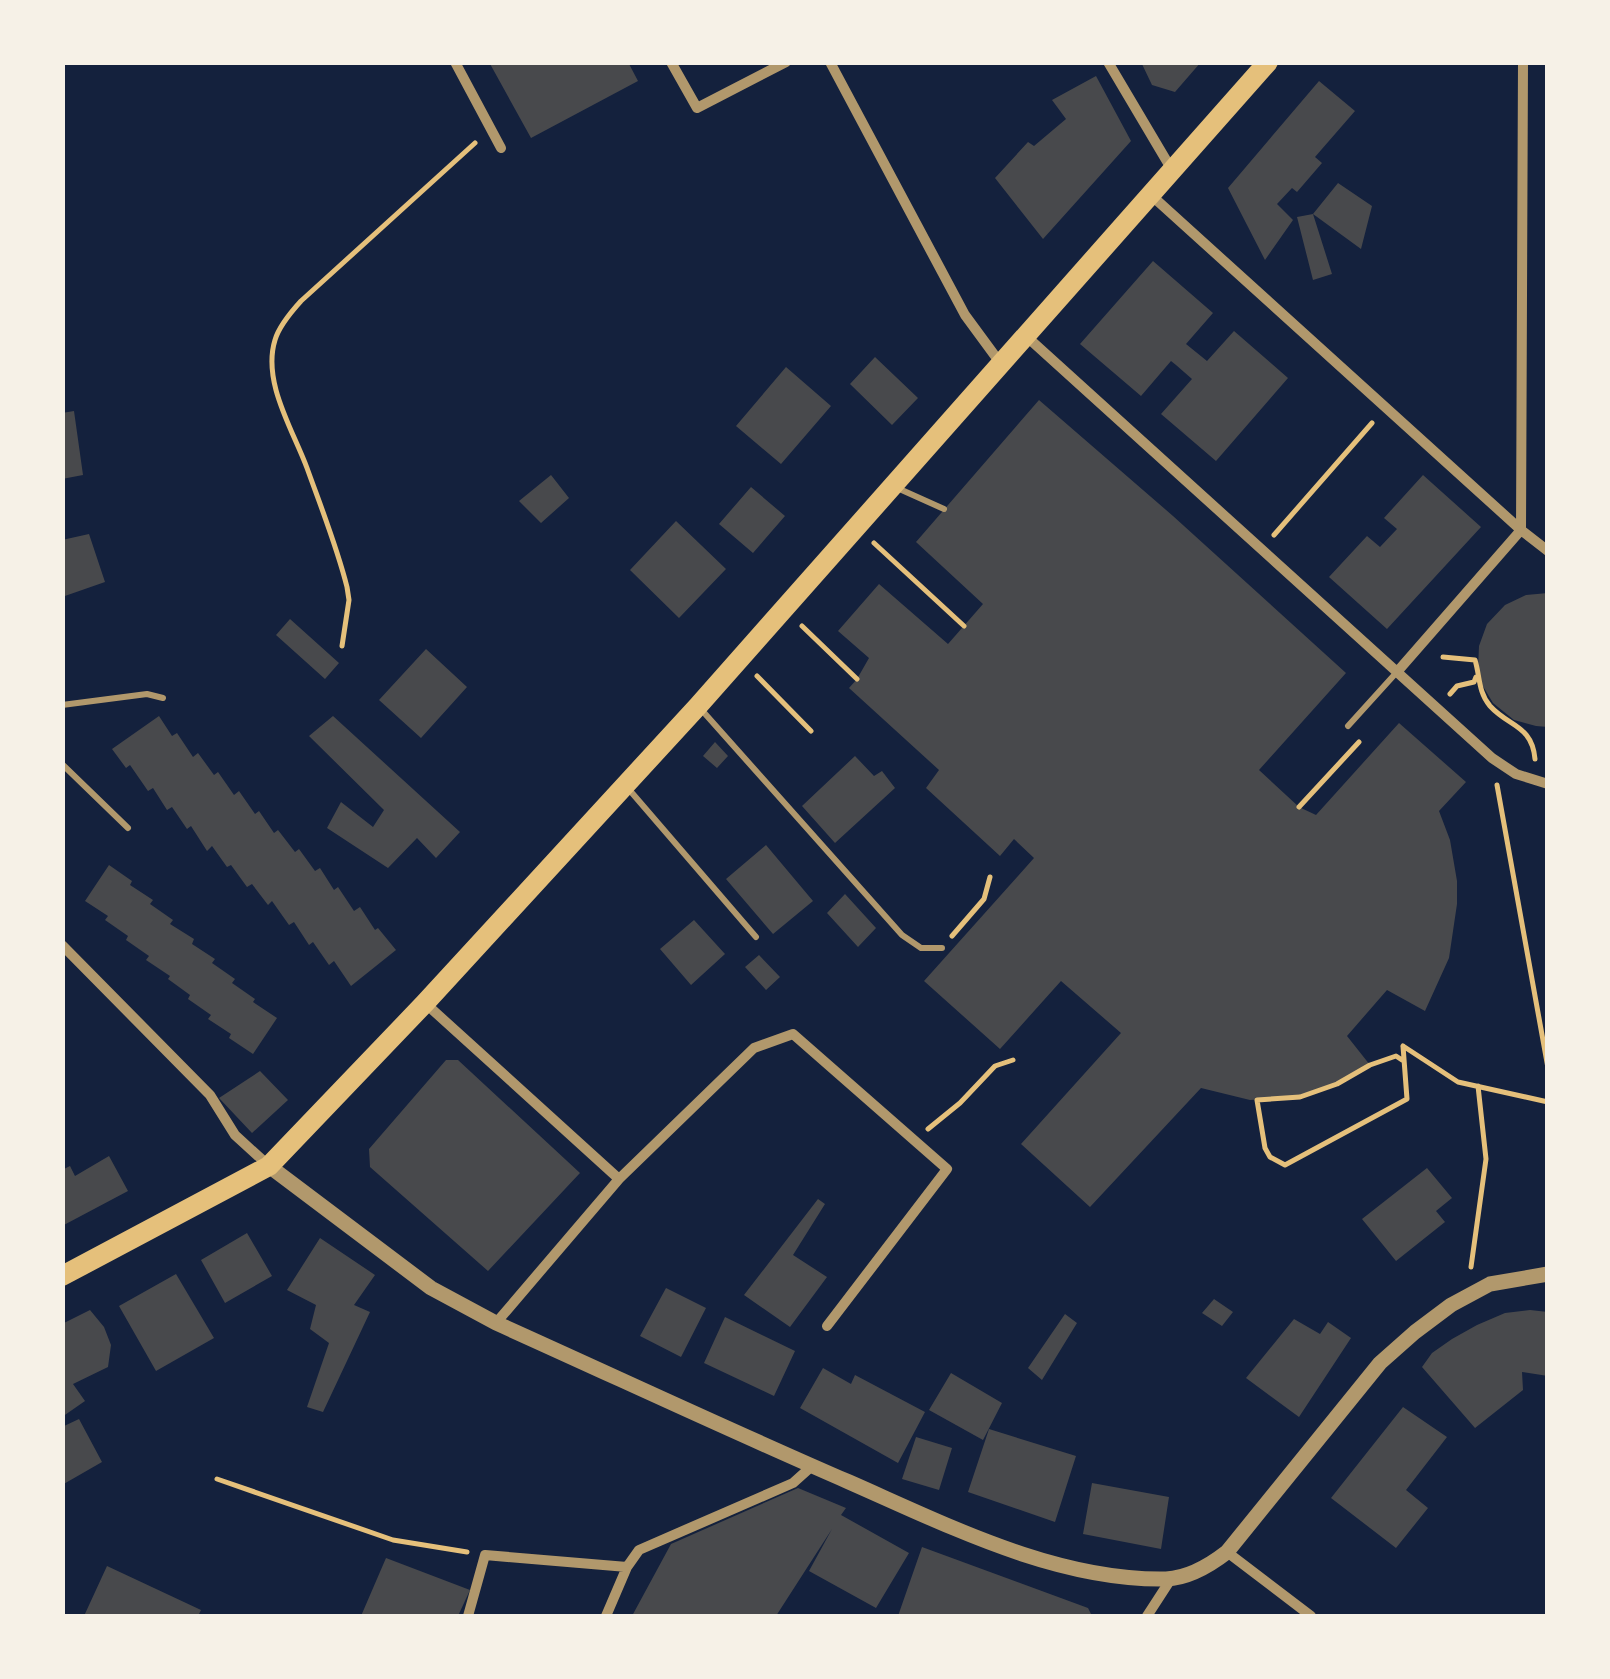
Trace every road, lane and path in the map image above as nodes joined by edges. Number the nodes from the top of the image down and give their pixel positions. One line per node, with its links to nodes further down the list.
1 (455, 62): 8 (street)
2 (671, 62): 3 (street)
3 (786, 62)
4 (830, 62): 13 (street)
5 (1108, 62): 10 (street)
6 (1268, 62): 10 (main road)
7 (1523, 62): 18 (street)
8 (491, 129): 9 (street); 23 (path)
9 (501, 148)
10 (1172, 171): 11 (main road)
11 (1150, 196): 12 (main road); 14 (street)
12 (1026, 336): 13 (main road); 19 (street)
13 (1001, 364): 15 (main road)
14 (1385, 408): 18 (street); 19 (path)
15 (894, 486): 16 (lane); 17 (main road)
16 (944, 510)
17 (857, 527): 21 (main road); 22 (path)
18 (1521, 530): 20 (street); 27 (street)
19 (1262, 549): 27 (street)
20 (1548, 551)
21 (784, 610): 25 (main road); 28 (path)
22 (964, 626)
23 (342, 646)
24 (1443, 656): 26 (path)
25 (741, 659): 32 (main road); 34 (path)
26 (1478, 669): 29 (path); 37 (path)
27 (1397, 672): 33 (lane); 35 (street)
28 (857, 679)
29 (1456, 686)
30 (164, 698): 31 (lane)
31 (62, 705)
32 (698, 706): 38 (main road); 43 (lane)
33 (1348, 726)
34 (810, 730)
35 (1492, 758): 37 (street); 47 (path)
36 (62, 764): 39 (lane)
37 (1541, 783)
38 (626, 785): 41 (lane); 44 (main road)
39 (128, 828)
40 (990, 876): 43 (path)
41 (756, 937)
42 (62, 945): 51 (street)
43 (942, 948)
44 (425, 1003): 51 (main road); 52 (street)
45 (1013, 1060): 50 (path)
46 (1402, 1060): 46 (path); 48 (path)
47 (1548, 1068)
48 (1478, 1086): 49 (path); 55 (path)
49 (1548, 1102)
50 (914, 1140): 52 (street); 57 (street)
51 (269, 1166): 54 (main road); 56 (street)
52 (620, 1179): 56 (street)
53 (1548, 1274): 55 (street)
54 (62, 1276)
55 (1468, 1296): 60 (street)
56 (496, 1323): 58 (street)
57 (827, 1326)
58 (812, 1466): 62 (street); 63 (street)
59 (217, 1478): 61 (path)
60 (1227, 1552): 63 (street); 67 (street)
61 (485, 1555): 62 (street); 64 (street)
62 (627, 1567): 65 (street)
63 (1171, 1579): 66 (street)
64 (468, 1616)
65 (606, 1616)
66 (1147, 1616)
67 (1310, 1616)

